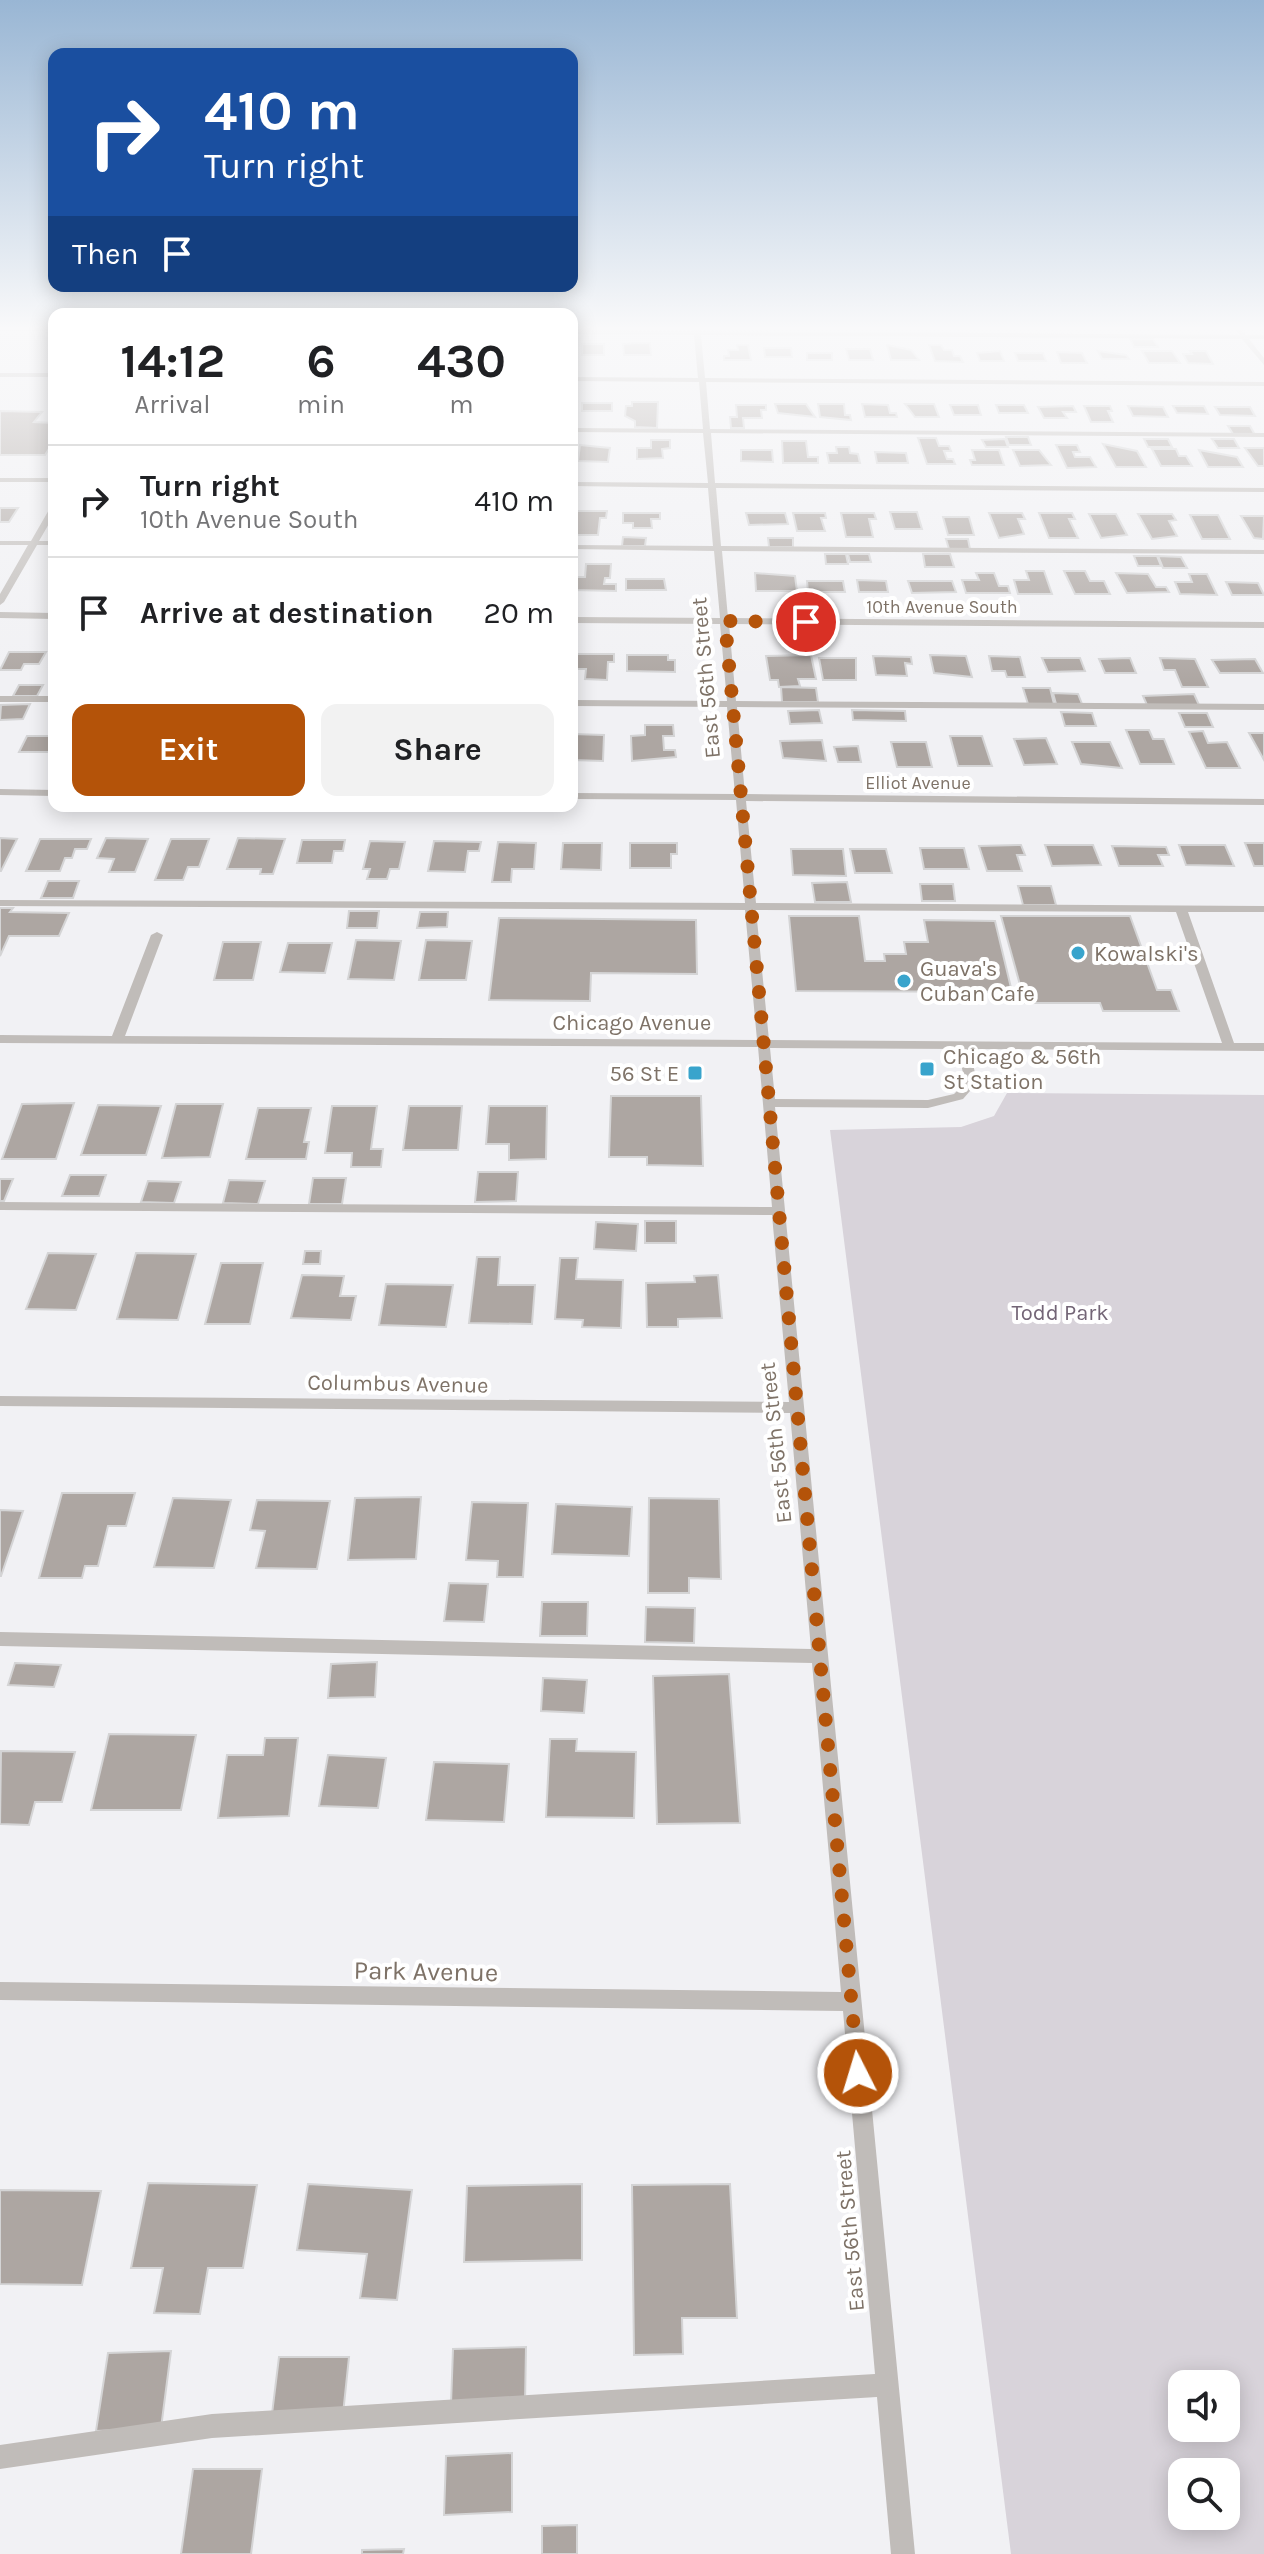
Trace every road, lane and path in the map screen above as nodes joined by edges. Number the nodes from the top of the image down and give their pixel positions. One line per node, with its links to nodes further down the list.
1 (707, 446): 5 (street, East 56th Street)
2 (0, 480): 3 (street)
3 (48, 480)
4 (578, 484): 5 (street)
5 (710, 486): 6 (street); 12 (street, East 56th Street)
6 (1264, 490)
7 (48, 518): 9 (street)
8 (0, 543): 9 (street)
9 (33, 543): 10 (street); 14 (street)
10 (48, 543)
11 (578, 547): 12 (street)
12 (717, 548): 13 (street); 18 (street, East 56th Street)
13 (1264, 552)
14 (0, 602)
15 (0, 615): 16 (street)
16 (48, 616)
17 (578, 620): 18 (street, 10th Avenue South)
18 (725, 621): 19 (street, 10th Avenue South); 23 (street, East 56th Street)
19 (1264, 625)
20 (0, 699): 21 (street)
21 (48, 699)
22 (578, 703): 23 (street)
23 (731, 704): 24 (street); 28 (street, East 56th Street)
24 (1264, 707)
25 (0, 792): 26 (street)
26 (48, 793)
27 (578, 796): 28 (street, Elliot Avenue)
28 (740, 797): 29 (street, Elliot Avenue); 31 (street, East 56th Street)
29 (1264, 802)
30 (0, 903): 31 (street)
31 (751, 906): 32 (street); 37 (street, East 56th Street)
32 (1181, 909): 33 (street); 39 (street)
33 (1264, 909)
34 (157, 935): 36 (street)
35 (0, 1039): 36 (street, Chicago Avenue)
36 (117, 1040): 37 (street, Chicago Avenue)
37 (763, 1042): 38 (street, Chicago Avenue); 41 (street, East 56th Street)
38 (963, 1044): 39 (street, Chicago Avenue); 41 (street)
39 (1229, 1046): 40 (street, Chicago Avenue)
40 (1264, 1047)
41 (769, 1103): 43 (street, East 56th Street)
42 (0, 1206): 43 (street)
43 (778, 1211): 45 (street, East 56th Street)
44 (0, 1401): 45 (street, Columbus Avenue)
45 (796, 1408): 47 (street, East 56th Street)
46 (0, 1639): 47 (street)
47 (820, 1656): 49 (street, East 56th Street)
48 (0, 1991): 49 (street, Park Avenue)
49 (852, 2002): 50 (street, East 56th Street)
50 (887, 2385): 51 (street); 52 (street, East 56th Street)
51 (0, 2457)
52 (903, 2554)

